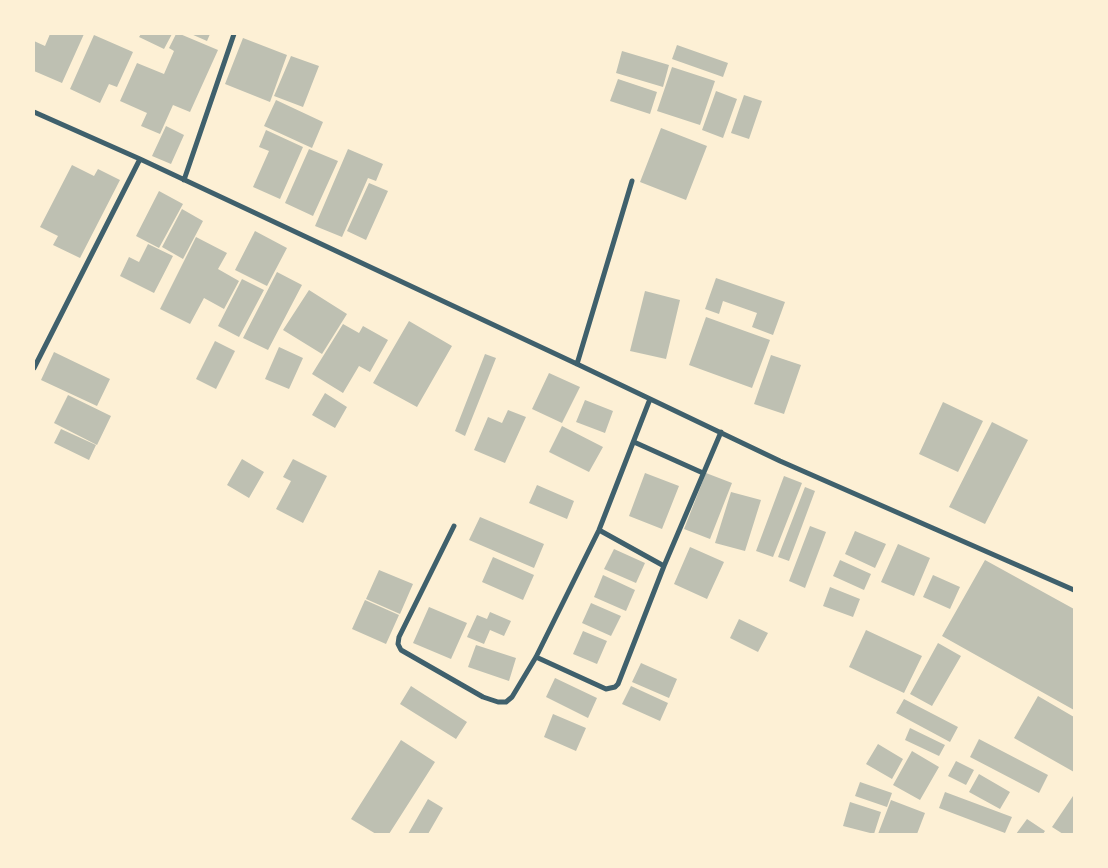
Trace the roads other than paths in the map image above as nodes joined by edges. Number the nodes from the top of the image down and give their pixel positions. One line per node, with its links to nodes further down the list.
1 (234, 34): 4 (street)
2 (34, 112): 3 (street)
3 (140, 160): 4 (street); 7 (street)
4 (184, 180): 6 (street)
5 (632, 181): 6 (street)
6 (577, 364): 8 (street)
7 (34, 368)
8 (650, 399): 9 (street); 10 (street)
9 (721, 432): 11 (street); 15 (street)
10 (634, 442): 11 (street); 13 (street)
11 (703, 473): 14 (street)
12 (454, 526): 16 (street)
13 (599, 530): 14 (street); 16 (street)
14 (664, 566): 16 (street)
15 (1074, 590)
16 (536, 657)

